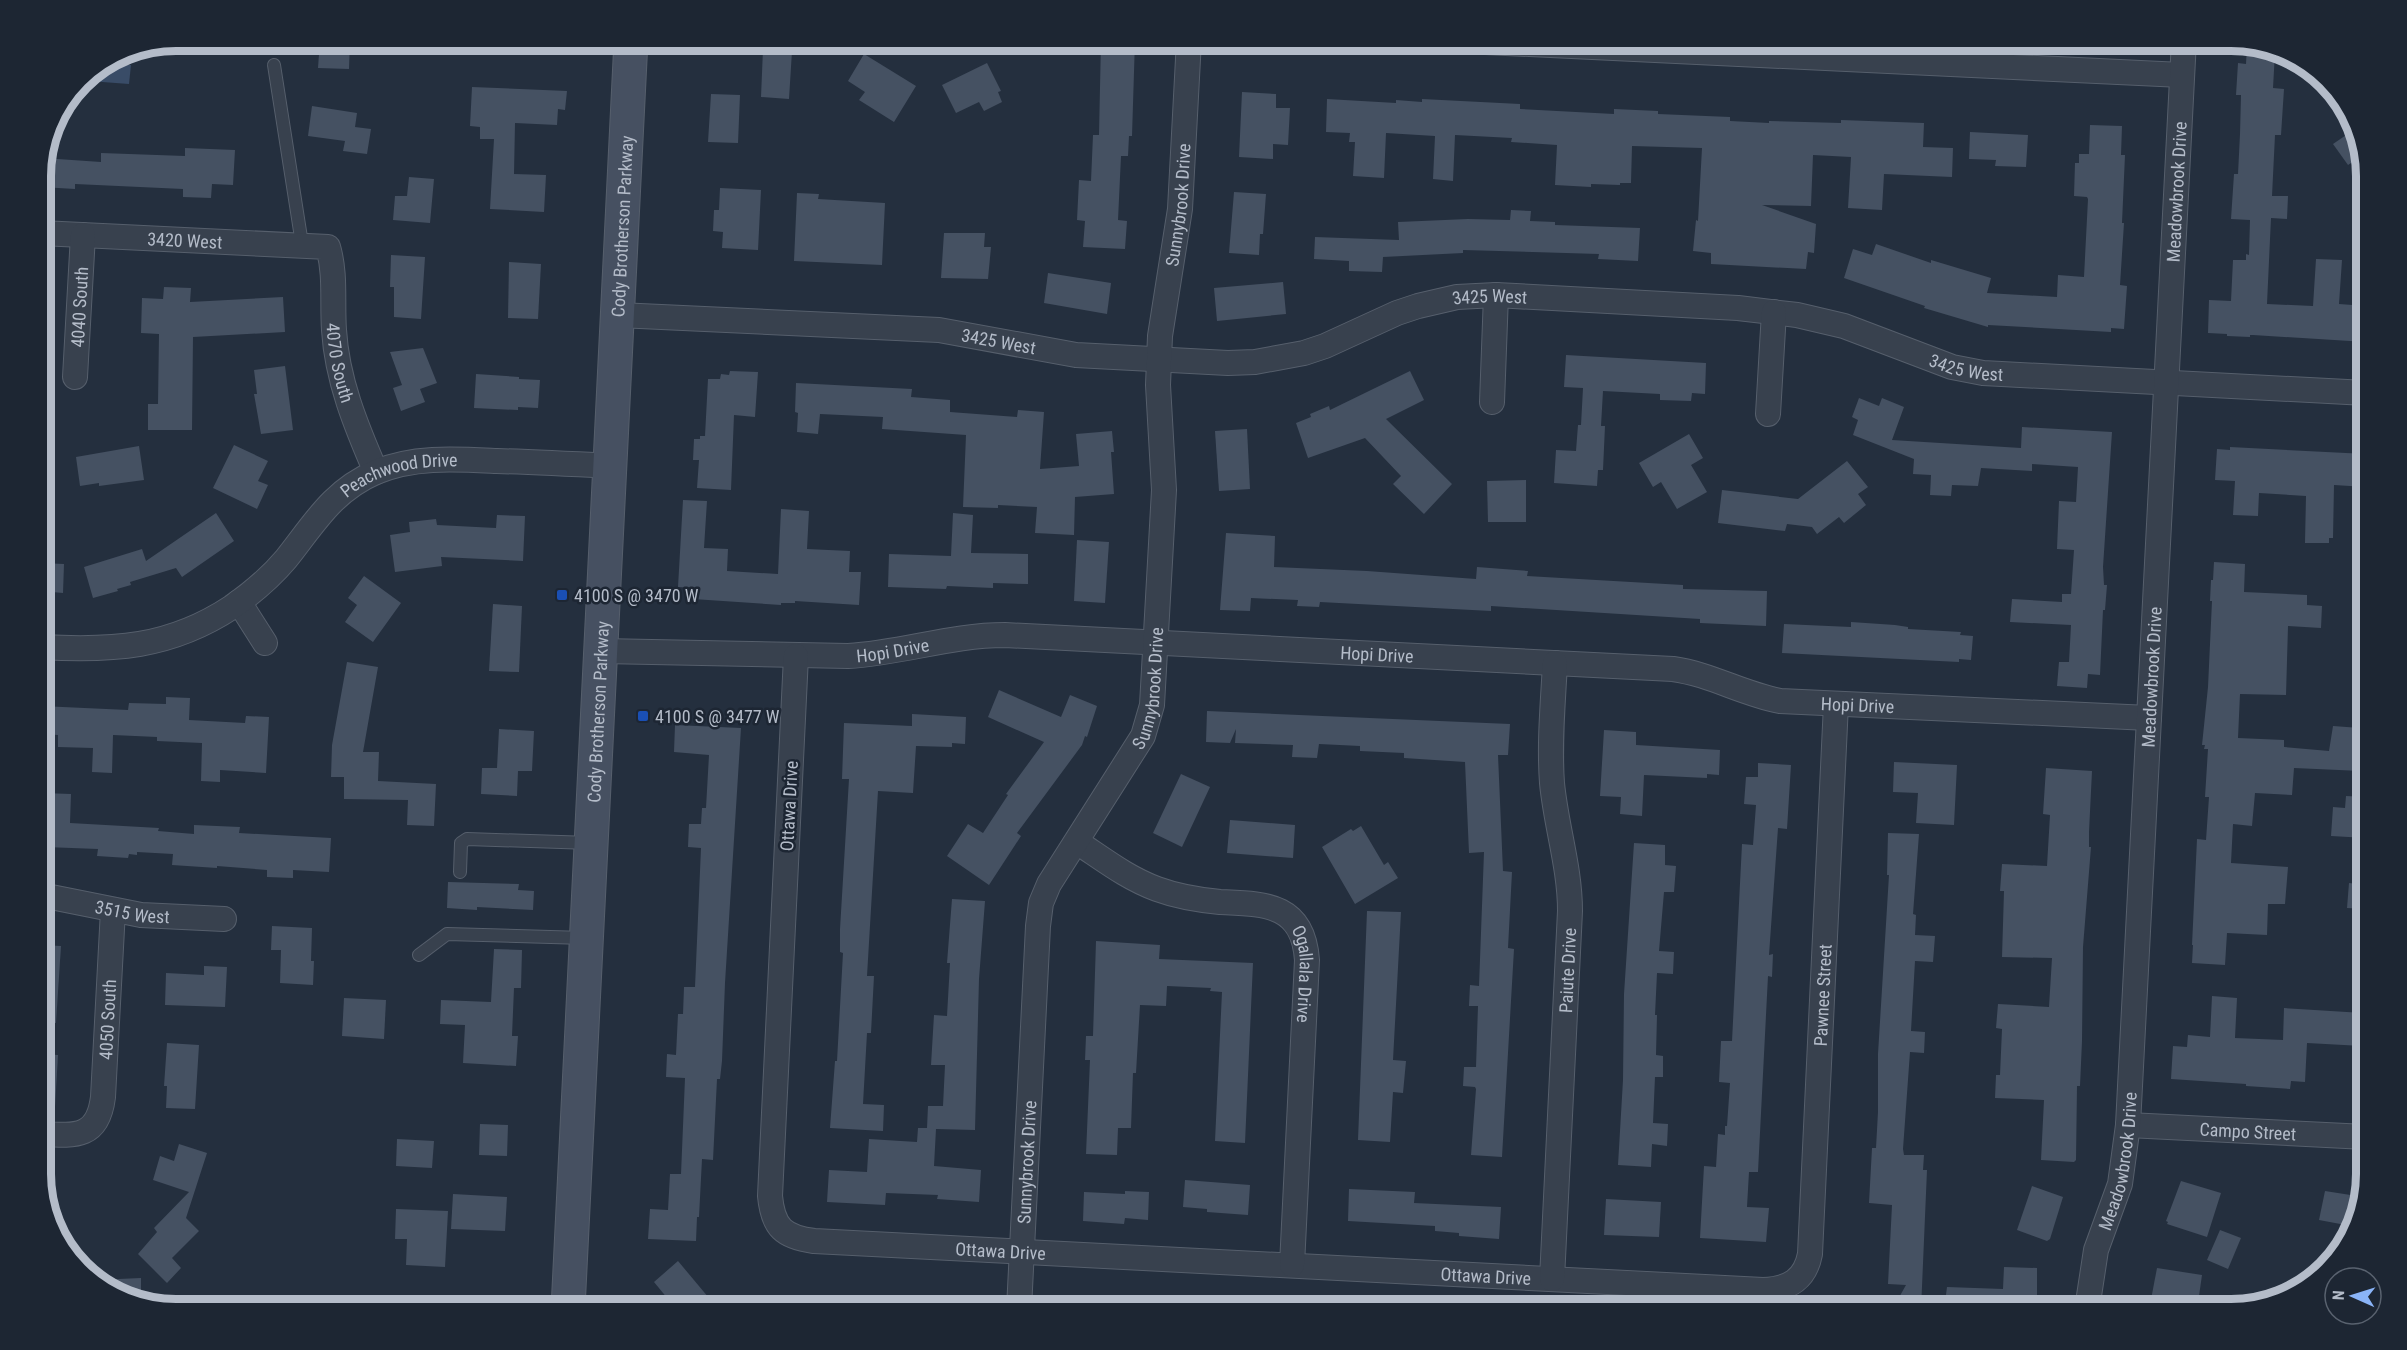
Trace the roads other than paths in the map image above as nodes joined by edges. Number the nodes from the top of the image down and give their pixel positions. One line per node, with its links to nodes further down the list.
1 (630, 51): 13 (main road, Cody Brotherson Parkway)
2 (1188, 51): 14 (street, Sunnybrook Drive)
3 (1682, 51): 6 (street)
4 (2183, 51): 6 (street, Meadowbrook Drive)
5 (274, 65): 9 (lane)
6 (2182, 75): 16 (street, Meadowbrook Drive)
7 (51, 233): 8 (street, 3420 West)
8 (83, 235): 9 (street, 3420 West); 15 (street, 4040 South)
9 (302, 244): 10 (street, 3420 West)
10 (328, 247): 21 (street, 4070 South)
11 (1496, 295): 12 (street, 3425 West); 14 (street, 3425 West); 18 (street)
12 (1774, 312): 16 (street, 3425 West); 19 (street)
13 (618, 315): 14 (street, 3425 West); 20 (main road, Cody Brotherson Parkway)
14 (1159, 361): 24 (street, Sunnybrook Drive)
15 (75, 377)
16 (2166, 383): 17 (street, 3425 West); 30 (street, Meadowbrook Drive)
17 (2356, 392)
18 (1492, 402)
19 (1768, 414)
20 (610, 466): 21 (street, Peachwood Drive); 26 (main road, Cody Brotherson Parkway)
21 (376, 472): 22 (street, Peachwood Drive)
22 (239, 602): 23 (street); 25 (street, Peachwood Drive)
23 (265, 643)
24 (1157, 643): 27 (street, Hopi Drive); 28 (street, Hopi Drive); 31 (street, Sunnybrook Drive)
25 (51, 647)
26 (602, 651): 27 (street, Hopi Drive); 32 (main road, Cody Brotherson Parkway)
27 (796, 656): 42 (street, Ottawa Drive)
28 (1555, 663): 29 (street, Hopi Drive); 44 (street, Paiute Drive)
29 (1836, 704): 30 (street, Hopi Drive); 45 (street, Pawnee Street)
30 (2149, 718): 39 (street, Meadowbrook Drive)
31 (1077, 842): 42 (street, Sunnybrook Drive); 43 (street, Ogallala Drive)
32 (591, 843): 33 (lane); 37 (main road, Cody Brotherson Parkway)
33 (460, 872)
34 (51, 896): 35 (street, 3515 West)
35 (113, 910): 36 (street, 3515 West); 40 (street, 4050 South)
36 (224, 919)
37 (586, 939): 38 (lane); 46 (main road, Cody Brotherson Parkway)
38 (419, 955)
39 (2128, 1125): 41 (street, Campo Street); 48 (street, Meadowbrook Drive)
40 (51, 1134)
41 (2356, 1136)
42 (1022, 1251): 43 (street, Ottawa Drive); 47 (street, Sunnybrook Drive)
43 (1292, 1265): 44 (street, Ottawa Drive)
44 (1552, 1279): 45 (street, Ottawa Drive)
45 (1796, 1282)
46 (569, 1299)
47 (1020, 1299)
48 (2088, 1299)

